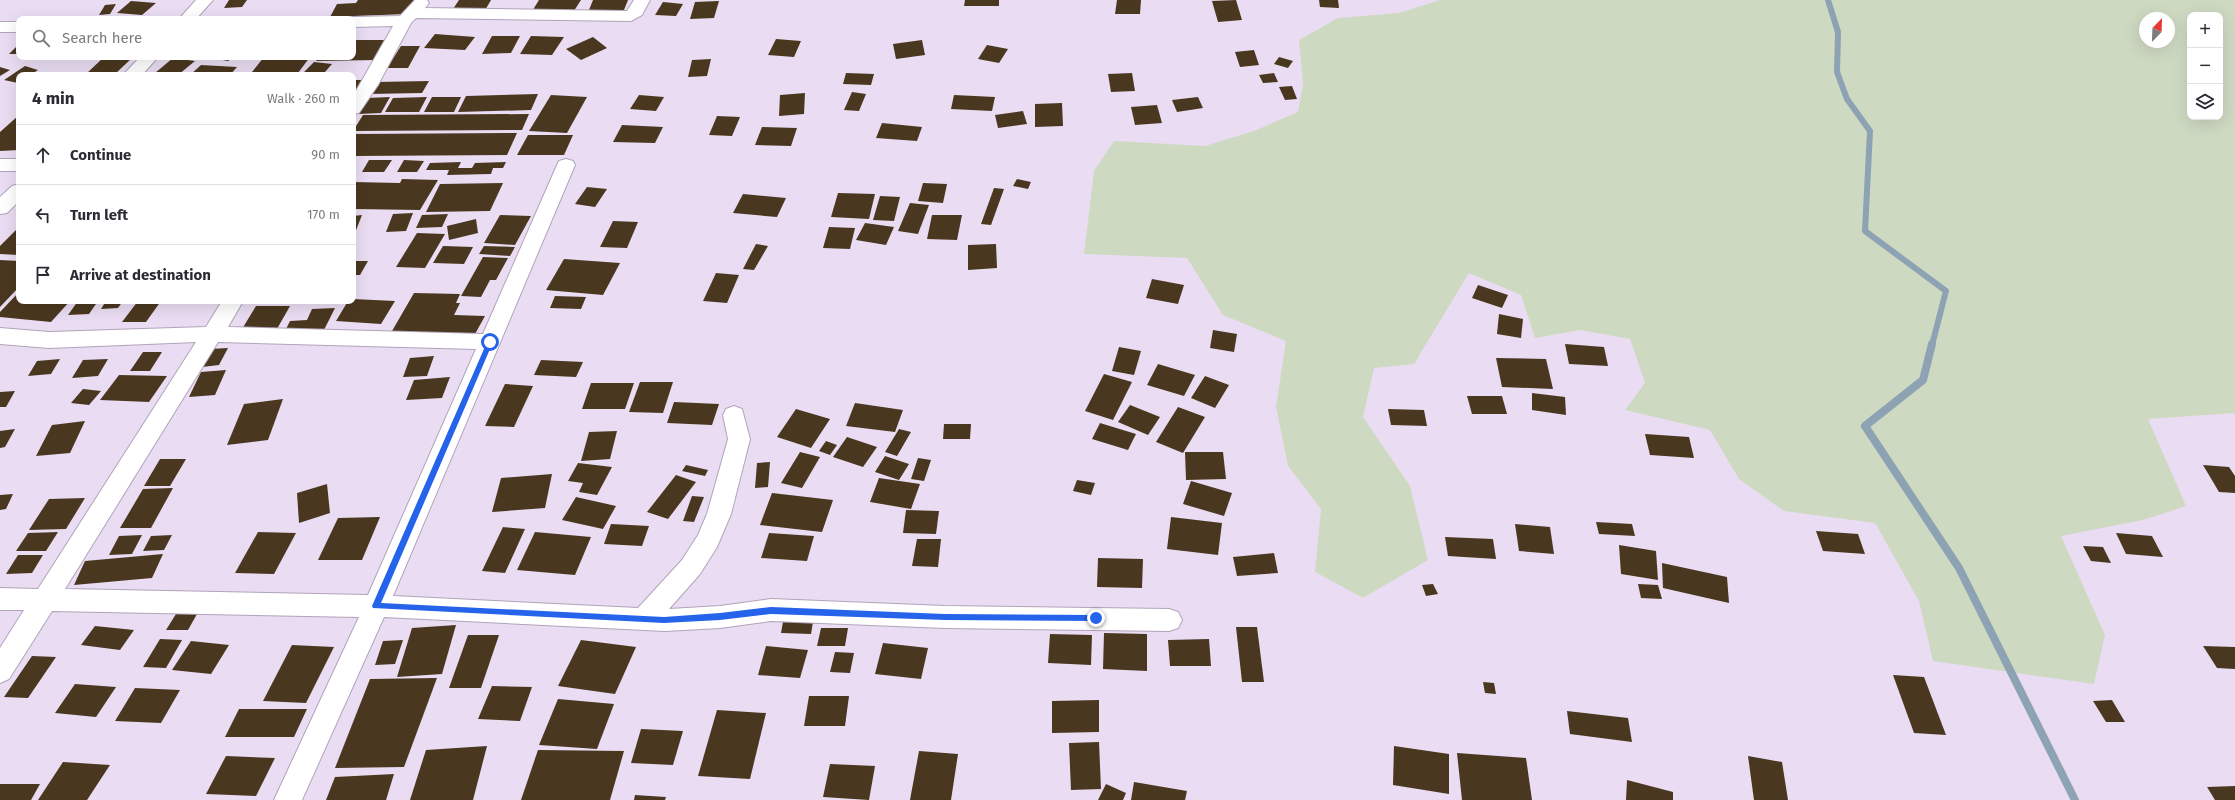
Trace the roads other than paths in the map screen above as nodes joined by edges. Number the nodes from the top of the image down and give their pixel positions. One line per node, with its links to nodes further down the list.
1 (205, 0): 4 (street)
2 (424, 0): 5 (street)
3 (642, 0): 5 (street)
4 (189, 16)
5 (407, 17): 6 (street); 11 (street)
6 (356, 22)
7 (0, 27): 8 (street)
8 (16, 27)
9 (147, 60): 10 (street)
10 (135, 72)
11 (356, 104)
12 (0, 165): 13 (street)
13 (16, 165)
14 (566, 165): 20 (street)
15 (16, 193): 16 (street)
16 (0, 208)
17 (231, 304): 18 (street)
18 (213, 334): 19 (street); 20 (street); 23 (street)
19 (0, 336)
20 (490, 342): 24 (street)
21 (734, 415): 25 (street)
22 (0, 599): 23 (street)
23 (44, 601): 24 (street); 27 (street)
24 (376, 606): 25 (street); 28 (street)
25 (644, 619): 26 (street)
26 (1168, 620)
27 (0, 671)
28 (288, 800)

